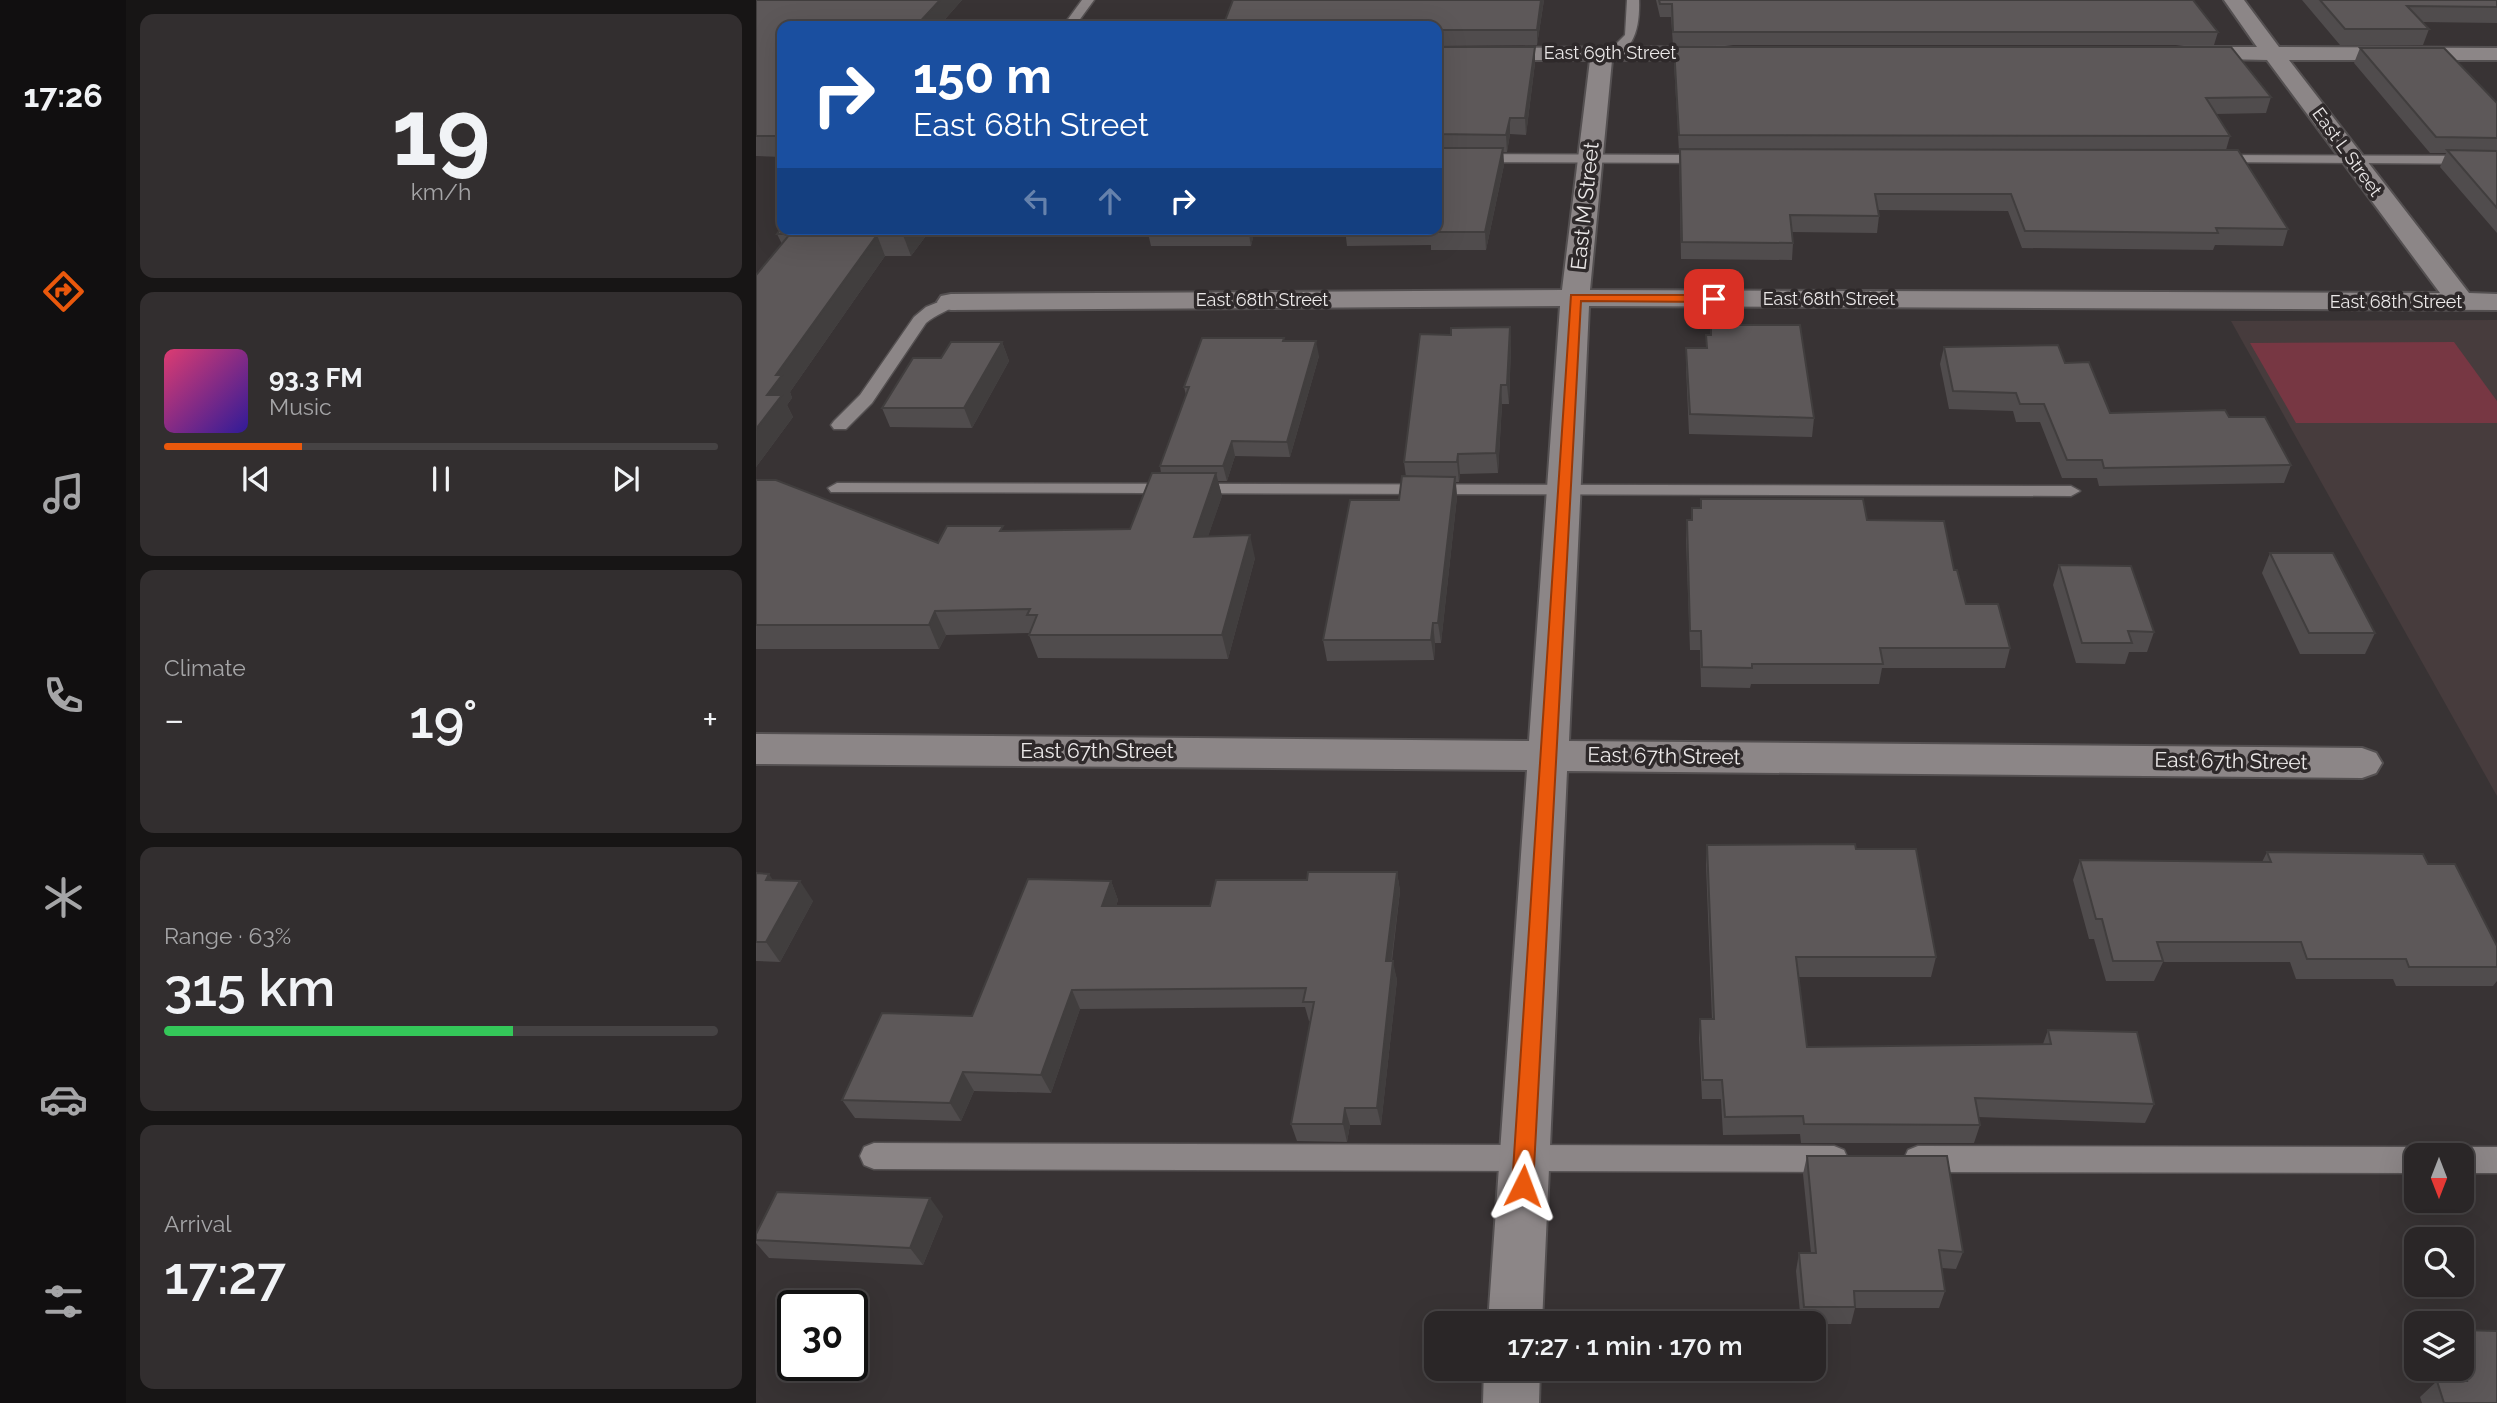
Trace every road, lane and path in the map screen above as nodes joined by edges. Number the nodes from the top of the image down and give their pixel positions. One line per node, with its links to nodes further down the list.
1 (1088, 0): 4 (lane)
2 (1633, 0): 5 (lane)
3 (2234, 0): 8 (street, East L Street)
4 (1073, 21)
5 (1602, 53): 6 (street, East 69th Street); 9 (street, East 69th Street); 12 (street, East M Street)
6 (1753, 53)
7 (2165, 53): 8 (street)
8 (2275, 53): 10 (street); 15 (street, East L Street)
9 (1442, 54)
10 (2497, 54)
11 (1442, 159): 12 (lane)
12 (1591, 159): 13 (lane); 17 (street, East M Street)
13 (1729, 159)
14 (2199, 159): 15 (lane)
15 (2351, 160): 16 (lane); 20 (street, East L Street)
16 (2497, 160)
17 (1575, 298): 18 (street, East 68th Street); 20 (street, East 68th Street); 23 (street, East M Street)
18 (951, 302): 21 (lane)
19 (2497, 302): 20 (street, East 68th Street)
20 (2462, 303)
21 (840, 425)
22 (837, 488): 23 (lane)
23 (1563, 490): 24 (lane); 26 (street, East M Street)
24 (2071, 491)
25 (756, 749): 26 (street, East 67th Street)
26 (1547, 755): 27 (street, East 67th Street); 29 (street, East M Street)
27 (2362, 762)
28 (874, 1156): 29 (lane)
29 (1524, 1158): 30 (lane); 35 (street, East M Street)
30 (1859, 1159)
31 (1887, 1159): 32 (lane)
32 (2404, 1160)
33 (2474, 1160): 34 (lane)
34 (2497, 1160)
35 (1516, 1311)
36 (1512, 1381): 37 (street)
37 (1511, 1403)

